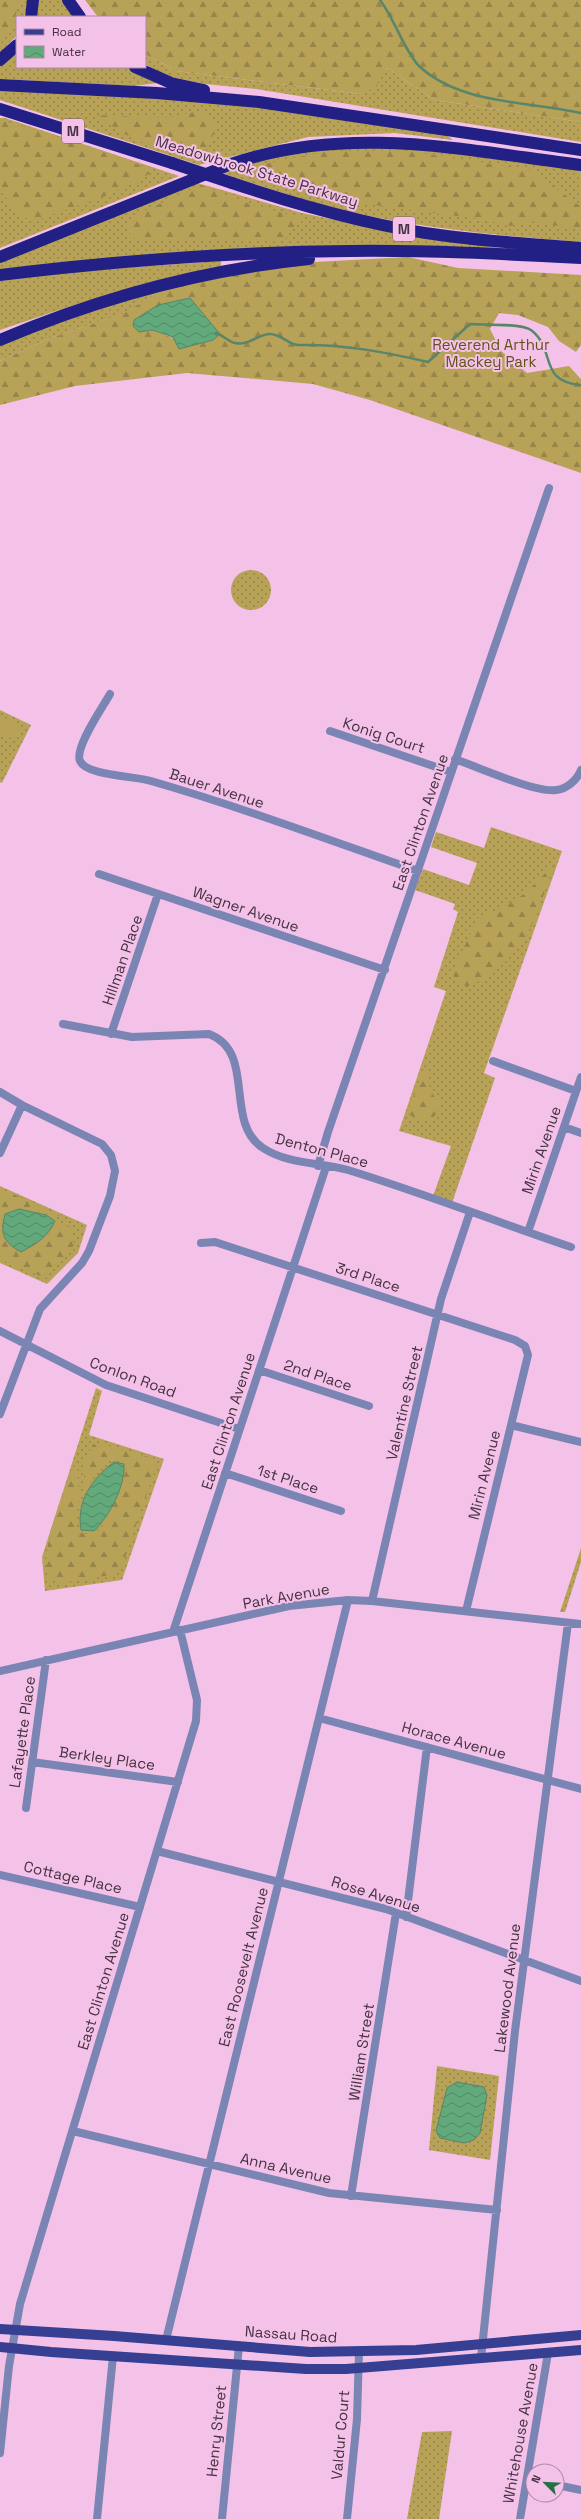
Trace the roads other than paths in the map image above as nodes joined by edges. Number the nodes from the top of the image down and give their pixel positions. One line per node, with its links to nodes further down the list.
1 (33, 0): 3 (highway)
2 (68, 0): 4 (highway)
3 (31, 16)
4 (79, 16)
5 (16, 46): 6 (highway)
6 (0, 60)
7 (137, 68): 9 (highway)
8 (0, 85): 9 (highway)
9 (259, 102): 11 (highway)
10 (0, 109): 13 (highway, Meadowbrook State Parkway / M, bridge)
11 (581, 150)
12 (581, 165): 15 (highway)
13 (581, 248)
14 (399, 252): 16 (highway); 17 (highway); 18 (highway)
15 (0, 258)
16 (581, 258)
17 (0, 275)
18 (0, 340)
19 (549, 488): 22 (street, East Clinton Avenue)
20 (110, 694): 25 (street, Bauer Avenue)
21 (330, 731): 24 (street, Konig Court)
22 (456, 759): 23 (street); 24 (street, East Clinton Avenue)
23 (581, 770)
24 (451, 772): 25 (street, East Clinton Avenue)
25 (418, 871): 28 (street, East Clinton Avenue)
26 (99, 874): 27 (street, Wagner Avenue)
27 (158, 894): 28 (street, Wagner Avenue); 30 (street, Hillman Place)
28 (385, 970): 39 (street, East Clinton Avenue)
29 (63, 1024): 30 (street, Denton Place)
30 (111, 1034): 39 (street, Denton Place)
31 (492, 1061): 33 (street)
32 (581, 1077): 33 (street, Mirin Avenue)
33 (576, 1091): 36 (street, Mirin Avenue)
34 (0, 1092): 35 (street)
35 (22, 1105): 38 (street); 47 (street)
36 (564, 1127): 37 (street); 41 (street, Mirin Avenue)
37 (581, 1133)
38 (0, 1153)
39 (322, 1166): 40 (street, Denton Place); 44 (street, East Clinton Avenue)
40 (470, 1212): 41 (street, Denton Place); 45 (street, Valentine Street)
41 (528, 1232): 43 (street, Denton Place)
42 (201, 1243): 44 (street, 3rd Place)
43 (571, 1247)
44 (293, 1267): 45 (street, 3rd Place); 49 (street, East Clinton Avenue)
45 (440, 1315): 48 (street, 3rd Place); 58 (street, Valentine Street)
46 (0, 1331): 47 (street, Conlon Road)
47 (26, 1344): 51 (street); 53 (street, Conlon Road)
48 (525, 1346): 52 (street, Mirin Avenue)
49 (259, 1370): 50 (street, 2nd Place); 53 (street, East Clinton Avenue)
50 (368, 1406)
51 (0, 1414)
52 (511, 1425): 54 (street); 59 (street, Mirin Avenue)
53 (239, 1429): 55 (street, East Clinton Avenue)
54 (581, 1442)
55 (225, 1473): 56 (street, 1st Place); 62 (street, East Clinton Avenue)
56 (341, 1511)
57 (348, 1600): 58 (street, Park Avenue); 62 (street, Park Avenue); 65 (street, East Roosevelt Avenue)
58 (372, 1601): 59 (street, Park Avenue)
59 (466, 1611): 60 (street, Park Avenue)
60 (568, 1623): 61 (street, Park Avenue); 68 (street, Lakewood Avenue)
61 (581, 1624)
62 (177, 1631): 63 (street, Park Avenue); 69 (street, East Clinton Avenue)
63 (46, 1660): 64 (street, Park Avenue); 67 (street, Lafayette Place)
64 (0, 1671)
65 (319, 1718): 66 (street, Horace Avenue); 74 (street, East Roosevelt Avenue)
66 (427, 1747): 68 (street, Horace Avenue); 77 (street)
67 (32, 1762): 69 (street, Berkley Place); 71 (street, Lafayette Place)
68 (547, 1780): 70 (street, Horace Avenue); 78 (street, Lakewood Avenue)
69 (178, 1782): 72 (street, East Clinton Avenue)
70 (581, 1789)
71 (26, 1808)
72 (157, 1851): 74 (street, Rose Avenue); 75 (street, East Clinton Avenue)
73 (0, 1876): 75 (street, Cottage Place)
74 (279, 1881): 76 (street, Rose Avenue); 81 (street, East Roosevelt Avenue)
75 (140, 1906): 80 (street, East Clinton Avenue)
76 (396, 1913): 77 (street, Rose Avenue); 82 (street, William Street)
77 (406, 1917): 78 (street, Rose Avenue)
78 (525, 1960): 79 (street, Rose Avenue); 83 (street, Lakewood Avenue)
79 (581, 1981)
80 (73, 2131): 81 (street, Anna Avenue); 87 (street, East Clinton Avenue)
81 (209, 2164): 82 (street, Anna Avenue); 88 (street, East Roosevelt Avenue)
82 (351, 2196): 83 (street, Anna Avenue)
83 (497, 2210): 89 (street, Lakewood Avenue)
84 (0, 2329): 87 (main road, Nassau Road)
85 (581, 2335): 86 (main road, Nassau Road)
86 (567, 2336): 89 (main road, Nassau Road); 94 (main road)
87 (15, 2339): 88 (main road, Nassau Road); 91 (main road, Nassau Road); 95 (main road, Nassau Road); 99 (street, East Clinton Avenue)
88 (166, 2340): 90 (main road, Nassau Road)
89 (482, 2344): 93 (main road, Nassau Road); 96 (street, Lakewood Avenue)
90 (239, 2346): 93 (main road, Nassau Road); 97 (street, Henry Street)
91 (0, 2347)
92 (581, 2350): 94 (main road, Nassau Road)
93 (359, 2352): 98 (street, Valdur Court)
94 (548, 2352): 96 (main road, Nassau Road); 100 (street, Whitehouse Avenue)
95 (113, 2356): 97 (main road, Nassau Road); 104 (street)
96 (481, 2358): 98 (main road, Nassau Road)
97 (237, 2364): 98 (main road, Nassau Road); 105 (street, Henry Street)
98 (359, 2368): 106 (street, Valdur Court)
99 (0, 2453)
100 (532, 2463)
101 (565, 2487): 102 (street)
102 (581, 2490)
103 (525, 2500): 107 (street, Whitehouse Avenue)
104 (97, 2519)
105 (222, 2519)
106 (347, 2519)
107 (520, 2519)

